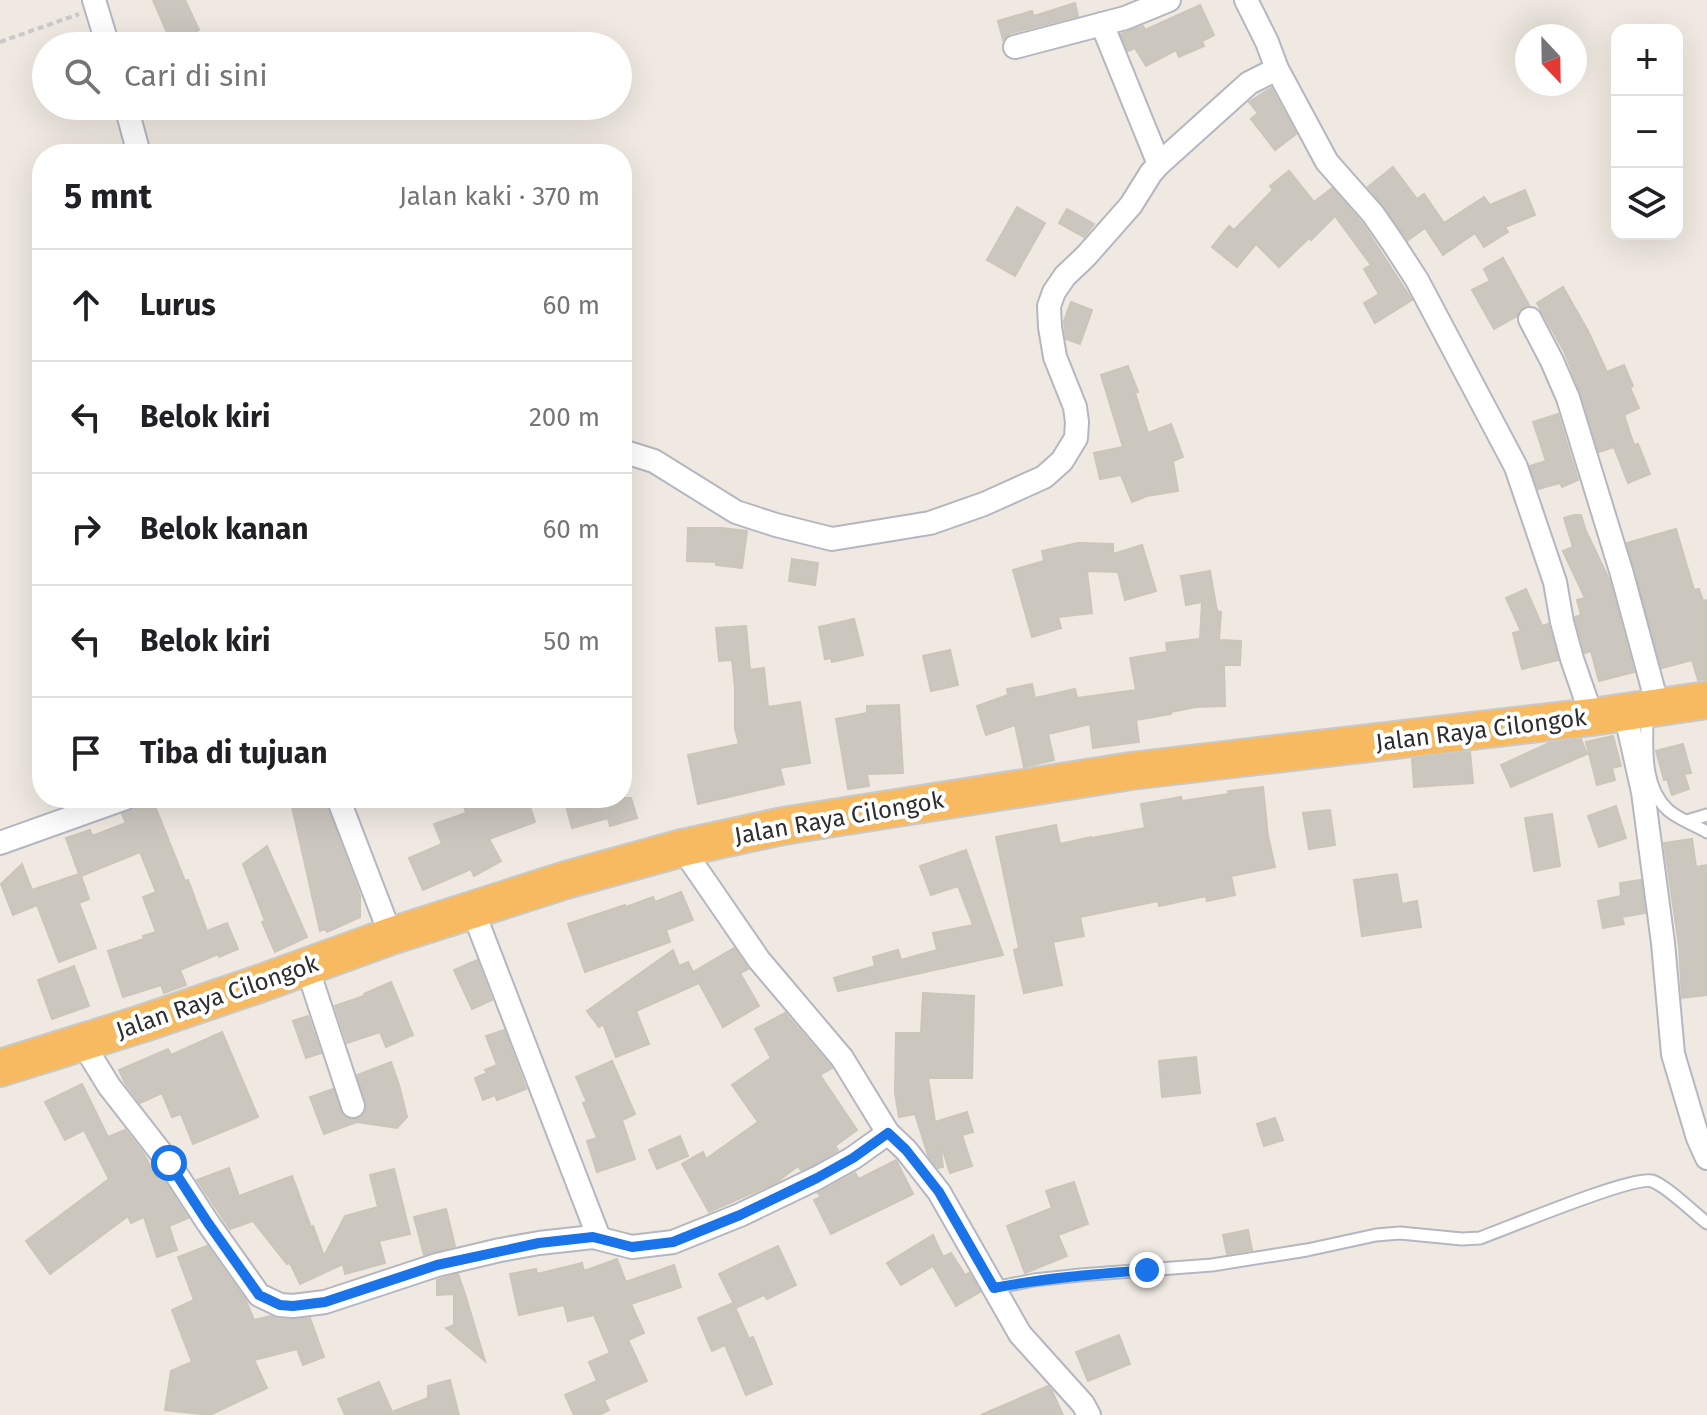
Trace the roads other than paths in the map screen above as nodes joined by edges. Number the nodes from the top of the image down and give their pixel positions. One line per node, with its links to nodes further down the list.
1 (1169, 0): 4 (street)
2 (1246, 0): 7 (street)
3 (95, 4): 5 (street)
4 (1102, 24): 6 (street); 10 (street)
5 (104, 32)
6 (1015, 47)
7 (1277, 69): 10 (street); 14 (street)
8 (130, 120): 9 (street)
9 (136, 144)
10 (1159, 164): 12 (street)
11 (1530, 319): 14 (street)
12 (632, 454)
13 (1707, 700): 14 (highway, Jalan Raya Cilongok)
14 (1631, 711): 18 (lane); 21 (highway, Jalan Raya Cilongok); 29 (street)
15 (98, 808): 20 (street)
16 (342, 808): 23 (street)
17 (1707, 815): 18 (lane)
18 (1687, 821): 19 (lane)
19 (1707, 832)
20 (0, 843)
21 (682, 848): 22 (highway, Jalan Raya Cilongok); 28 (street)
22 (473, 911): 23 (highway, Jalan Raya Cilongok); 31 (street)
23 (391, 936): 24 (highway, Jalan Raya Cilongok)
24 (307, 967): 25 (highway, Jalan Raya Cilongok); 27 (street)
25 (82, 1042): 26 (highway, Jalan Raya Cilongok); 31 (street)
26 (0, 1068)
27 (353, 1106)
28 (888, 1133): 31 (street); 32 (street)
29 (1707, 1158)
30 (1707, 1223): 32 (lane)
31 (599, 1238)
32 (994, 1288): 33 (street)
33 (1089, 1415)

